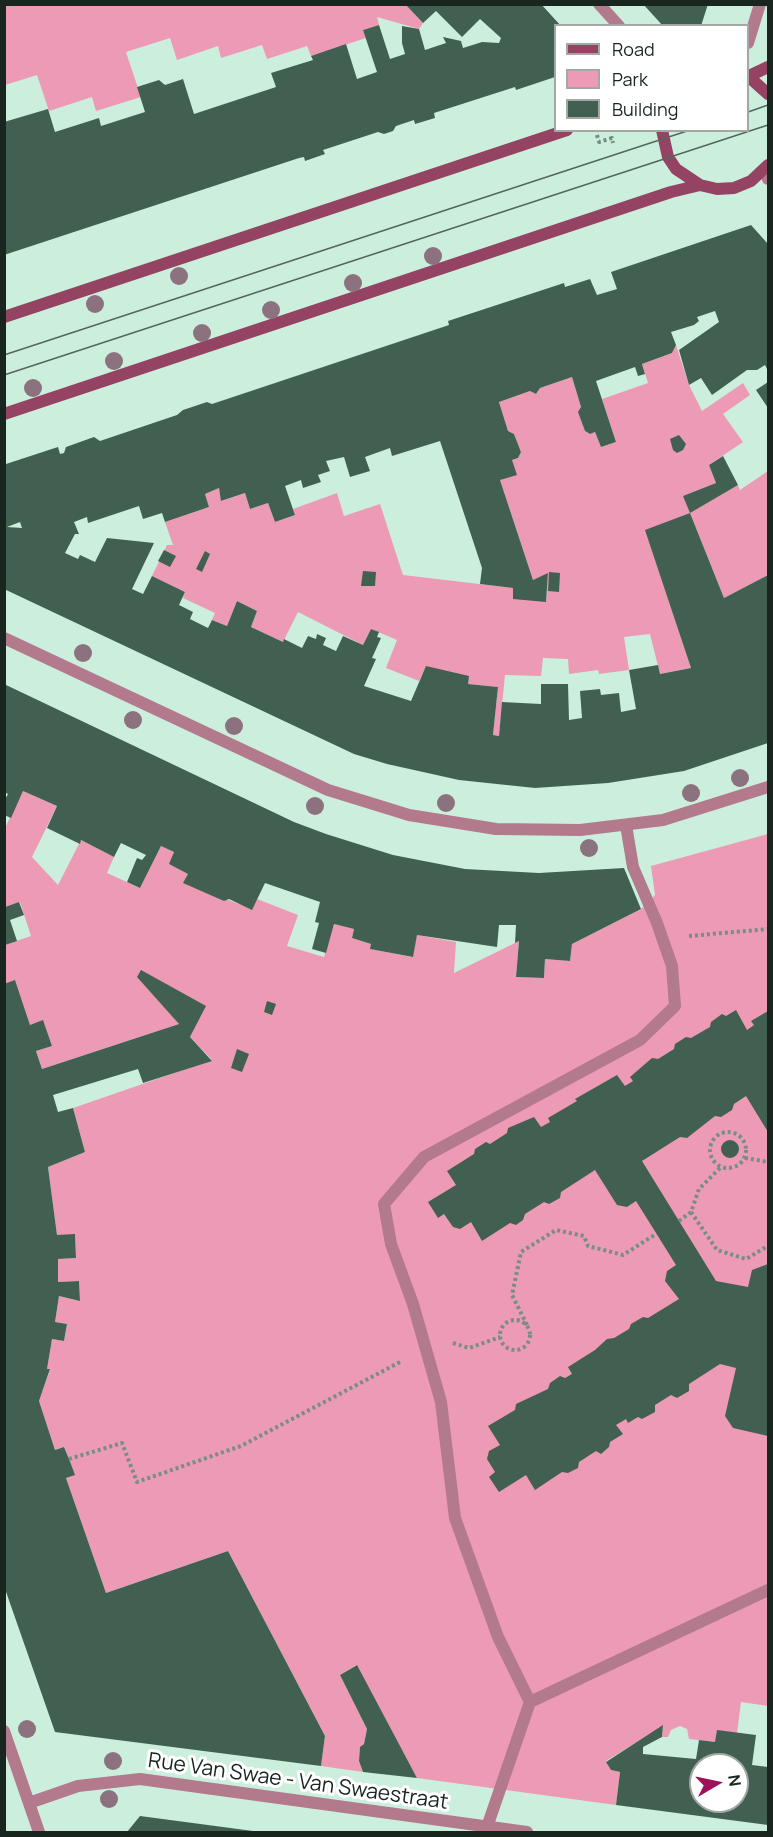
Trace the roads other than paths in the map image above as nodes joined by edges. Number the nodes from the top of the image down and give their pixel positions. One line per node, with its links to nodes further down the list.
1 (598, 4): 3 (street)
2 (760, 4): 4 (street)
3 (617, 24)
4 (749, 37)
5 (768, 67): 6 (street)
6 (749, 76)
7 (749, 77): 8 (street)
8 (768, 94)
9 (561, 132): 13 (street)
10 (663, 132): 12 (street)
11 (767, 171): 12 (street)
12 (700, 185): 14 (street)
13 (4, 317)
14 (4, 414)
15 (4, 638): 17 (street)
16 (768, 787): 17 (street)
17 (626, 825): 19 (street)
18 (768, 1590): 19 (street)
19 (530, 1702): 22 (street)
20 (5, 1735): 21 (street)
21 (29, 1803): 22 (street, Rue Van Swae - Van Swaestraat); 23 (street)
22 (487, 1827): 24 (street, Rue Van Swae - Van Swaestraat)
23 (39, 1833)
24 (527, 1833)

